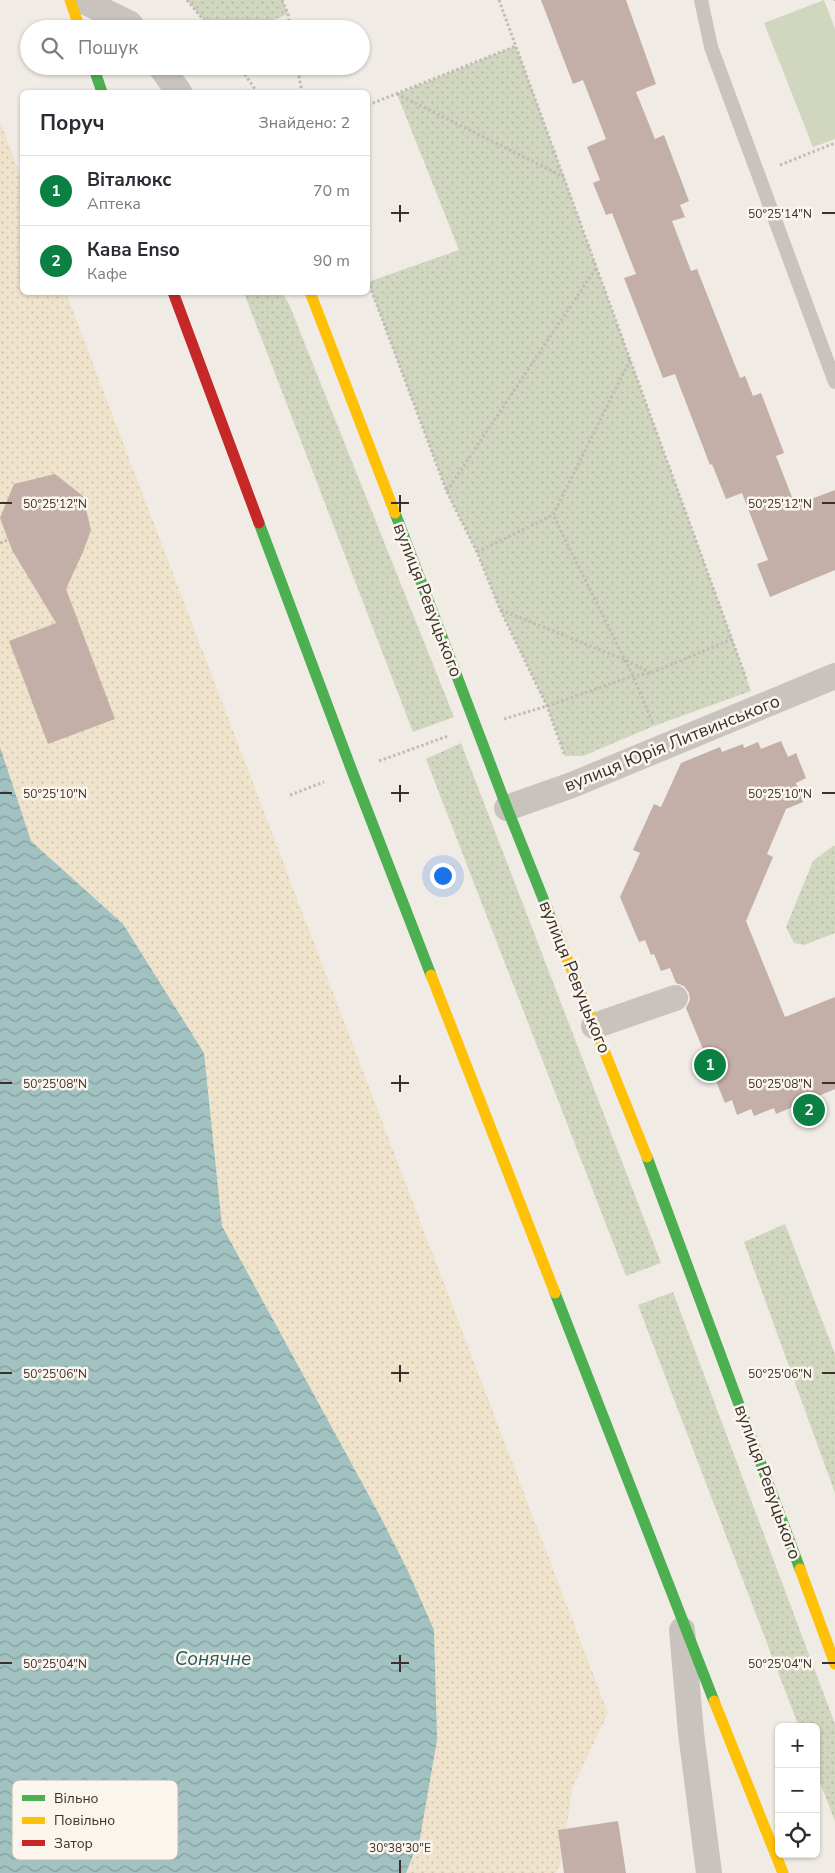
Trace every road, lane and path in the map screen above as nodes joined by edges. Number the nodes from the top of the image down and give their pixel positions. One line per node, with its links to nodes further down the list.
1 (70, 0): 7 (street)
2 (82, 0): 8 (street)
3 (187, 0): 9 (path)
4 (282, 0): 10 (path)
5 (499, 0): 11 (path)
6 (701, 0): 23 (lane)
7 (77, 20)
8 (122, 20)
9 (204, 20)
10 (289, 20)
11 (516, 46): 20 (path); 24 (path)
12 (96, 75): 16 (street)
13 (167, 75): 17 (street)
14 (245, 75): 18 (path)
15 (299, 75): 19 (path)
16 (101, 90)
17 (178, 90)
18 (256, 90)
19 (302, 90)
20 (397, 94): 21 (path); 24 (path)
21 (370, 104)
22 (835, 143): 23 (path)
23 (758, 174): 30 (lane)
24 (564, 177): 25 (path)
25 (597, 267): 29 (path); 31 (path)
26 (370, 286): 31 (path)
27 (174, 295): 47 (street)
28 (311, 295): 44 (street, вулиця Ревуцького)
29 (630, 359): 32 (path); 37 (path)
30 (835, 382)
31 (447, 492): 35 (path)
32 (553, 515): 35 (path); 38 (path)
33 (8, 540): 34 (path)
34 (0, 543)
35 (477, 552): 36 (path)
36 (500, 609): 38 (path); 43 (path)
37 (732, 639): 39 (path); 42 (path)
38 (625, 660): 39 (path); 40 (path)
39 (651, 673): 40 (path)
40 (633, 676): 43 (path); 45 (path)
41 (835, 676): 49 (street, вулиця Юрія Литвинського)
42 (748, 682)
43 (547, 706): 44 (path); 46 (path)
44 (476, 726): 47 (path); 49 (street, вулиця Ревуцького)
45 (654, 726)
46 (565, 756)
47 (352, 771): 48 (path); 52 (street)
48 (290, 795)
49 (507, 808): 51 (street, вулиця Ревуцького)
50 (675, 998): 51 (street)
51 (594, 1026): 53 (street, вулиця Ревуцького)
52 (680, 1616): 54 (street); 55 (street)
53 (835, 1664)
54 (709, 1873)
55 (782, 1873)

